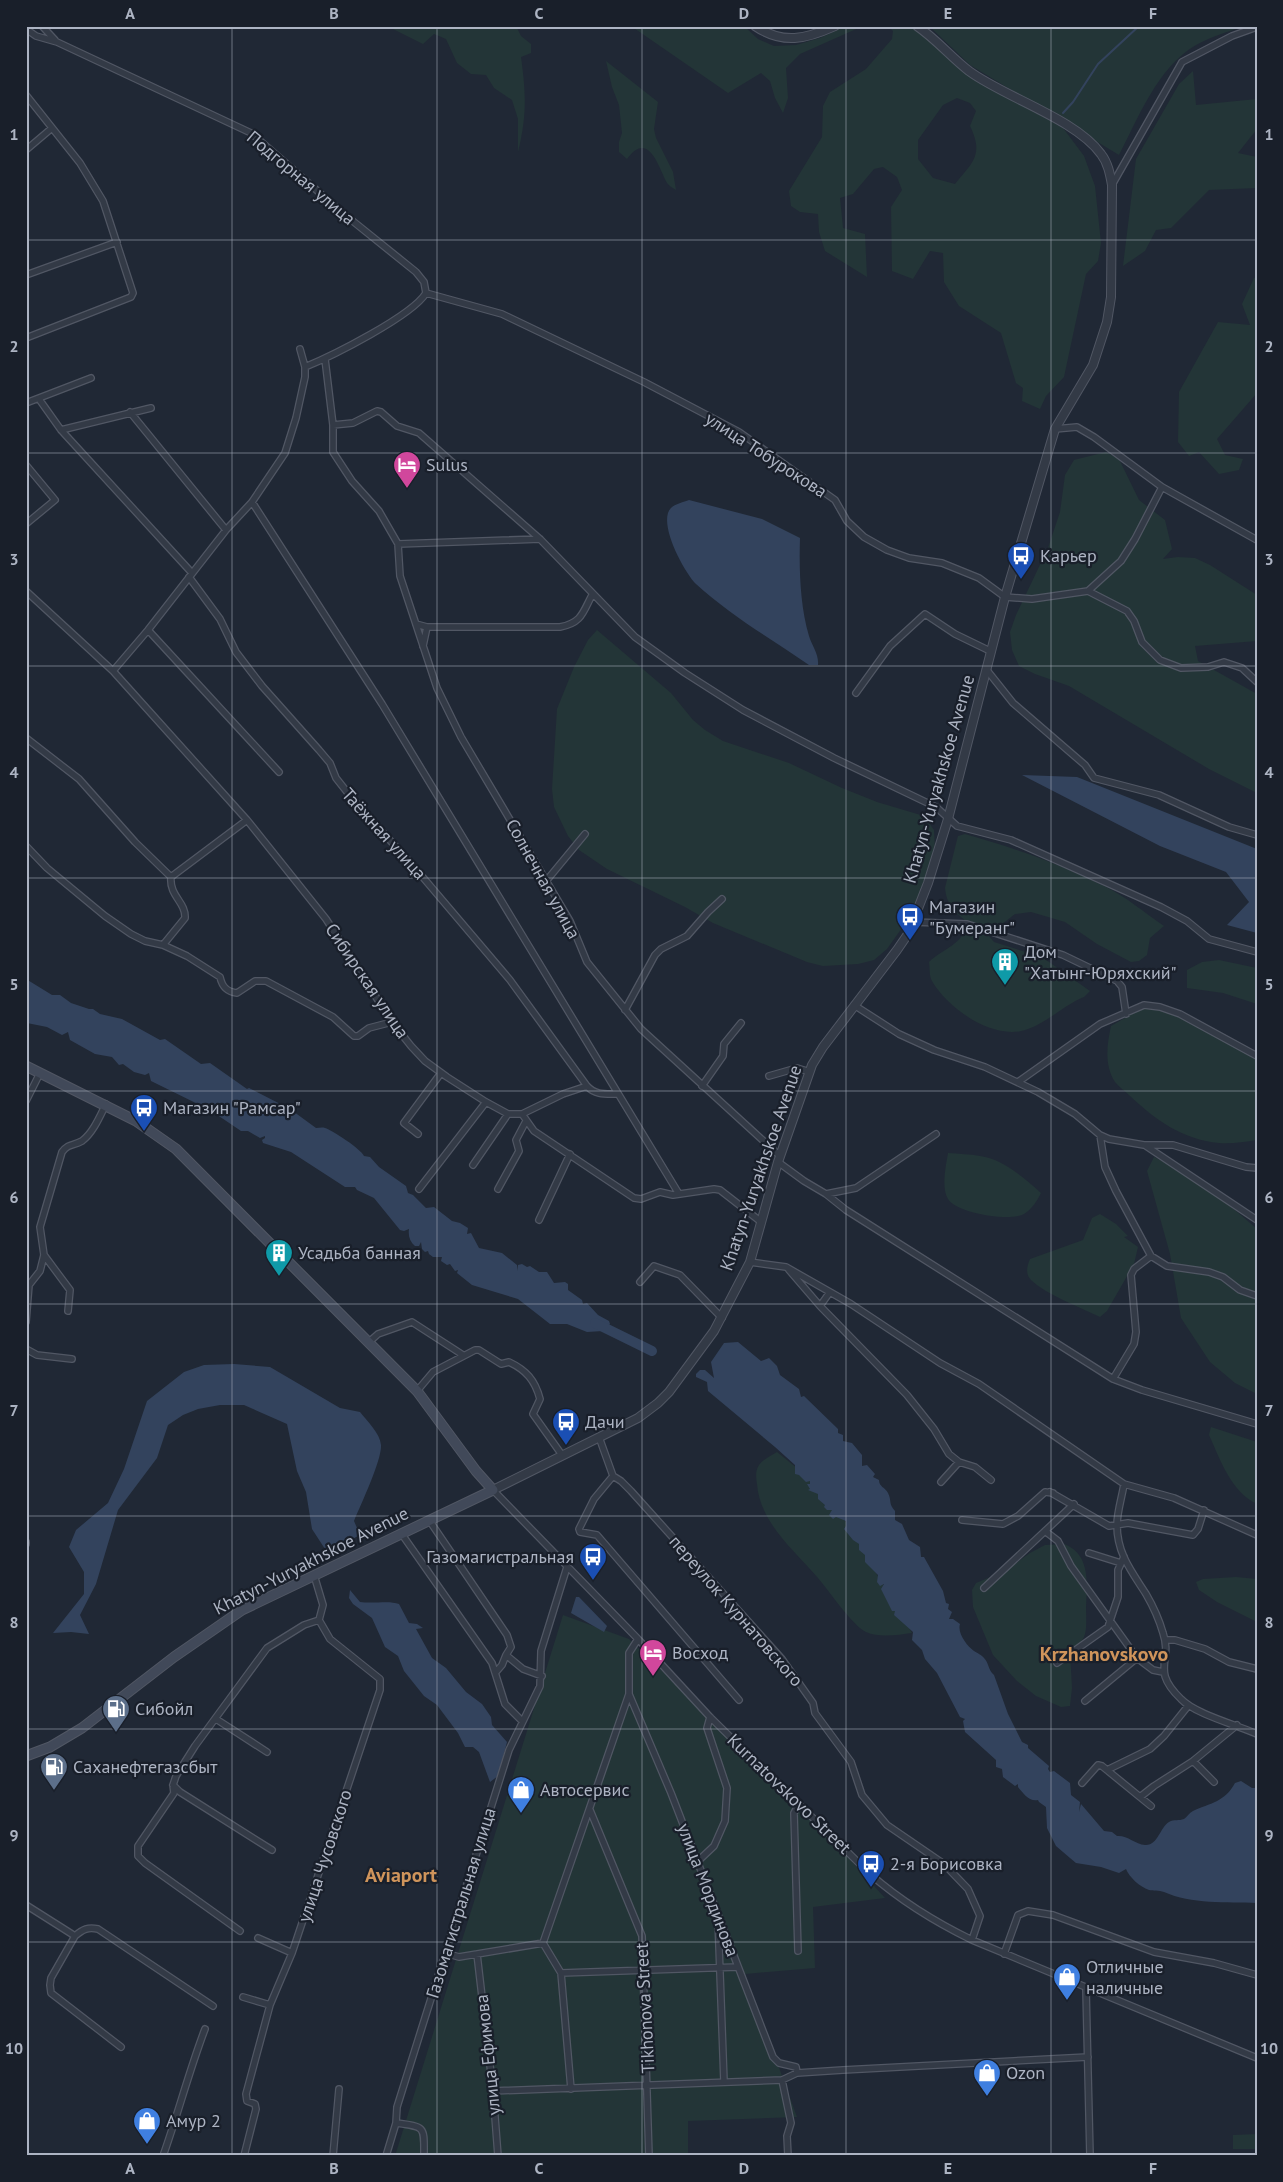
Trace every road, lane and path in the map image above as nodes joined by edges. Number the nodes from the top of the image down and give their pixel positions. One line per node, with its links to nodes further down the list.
1 (42, 26): 7 (street)
2 (755, 26): 3 (street)
3 (836, 26)
4 (917, 26): 11 (street, Khatyn-Yuryakhskoe Avenue)
5 (1257, 27): 11 (street)
6 (26, 29): 7 (street, Подгорная улица)
7 (57, 42): 14 (street, Подгорная улица)
8 (26, 95): 9 (street)
9 (52, 128): 10 (street); 12 (street)
10 (26, 150)
11 (1112, 186): 25 (street, Khatyn-Yuryakhskoe Avenue)
12 (117, 242): 13 (street); 15 (street)
13 (26, 275)
14 (426, 293): 17 (street); 39 (street, улица Тобурокова)
15 (26, 338)
16 (300, 349): 18 (street)
17 (325, 359): 18 (street); 24 (street)
18 (305, 367): 29 (street)
19 (91, 378): 20 (street)
20 (39, 398): 21 (street); 26 (street, Таёжная улица)
21 (26, 403)
22 (151, 408): 23 (street)
23 (130, 412): 26 (street); 31 (street)
24 (333, 426): 32 (street); 34 (street)
25 (1055, 429): 28 (street); 39 (street, Khatyn-Yuryakhskoe Avenue)
26 (61, 430): 35 (street, Таёжная улица)
27 (26, 464): 30 (street)
28 (1162, 487): 33 (street); 37 (street)
29 (252, 502): 31 (street); 76 (street)
30 (26, 524)
31 (226, 530): 35 (street)
32 (540, 539): 34 (street); 38 (street)
33 (1257, 540)
34 (398, 544): 40 (street, Солнечная улица)
35 (190, 575): 42 (street); 74 (street, Таёжная улица)
36 (26, 591): 46 (street, Сибирская улица)
37 (1088, 591): 39 (street); 47 (street)
38 (592, 595): 41 (street); 51 (street)
39 (1005, 597): 44 (street, Khatyn-Yuryakhskoe Avenue)
40 (416, 624): 41 (street); 43 (street, Солнечная улица)
41 (427, 627): 43 (street)
42 (148, 630): 46 (street); 50 (street)
43 (423, 648): 57 (street, Солнечная улица)
44 (990, 651): 45 (street, Khatyn-Yuryakhskoe Avenue); 48 (street)
45 (986, 668): 51 (street, Khatyn-Yuryakhskoe Avenue); 54 (street)
46 (112, 671): 52 (street, Сибирская улица)
47 (1257, 682)
48 (856, 693)
49 (26, 738): 56 (street)
50 (279, 772)
51 (948, 819): 59 (street, Khatyn-Yuryakhskoe Avenue); 61 (street)
52 (247, 820): 56 (street); 65 (street, Сибирская улица)
53 (585, 834): 57 (street)
54 (1257, 835)
55 (26, 846): 60 (street)
56 (171, 877): 60 (street)
57 (547, 880): 63 (street, Солнечная улица)
58 (722, 899): 63 (street)
59 (913, 922): 62 (street, Khatyn-Yuryakhskoe Avenue); 64 (street)
60 (163, 944): 65 (street)
61 (1257, 952)
62 (854, 1005): 69 (street, Khatyn-Yuryakhskoe Avenue); 73 (street)
63 (625, 1010): 75 (street, Солнечная улица)
64 (1126, 1014): 67 (street); 73 (street)
65 (392, 1022): 71 (street, Сибирская улица)
66 (741, 1023): 75 (street)
67 (1257, 1056)
68 (26, 1066): 70 (main road)
69 (810, 1072): 72 (street); 88 (street, Khatyn-Yuryakhskoe Avenue)
70 (40, 1073): 77 (street); 79 (main road)
71 (441, 1073): 78 (street, Сибирская улица); 83 (street)
72 (769, 1076)
73 (1018, 1082): 85 (street)
74 (588, 1086): 76 (street); 81 (street)
75 (702, 1086): 88 (street, Солнечная улица)
76 (616, 1094): 93 (street)
77 (26, 1101)
78 (486, 1102): 80 (street, Сибирская улица); 91 (street)
79 (106, 1104): 98 (street); 109 (main road)
80 (508, 1114): 81 (street, Сибирская улица); 89 (street)
81 (522, 1114): 82 (street)
82 (526, 1121): 87 (street); 92 (street)
83 (418, 1134)
84 (936, 1134): 94 (street)
85 (1100, 1135): 86 (street); 99 (street)
86 (1144, 1145): 90 (street); 96 (street)
87 (570, 1154): 93 (street); 95 (street)
88 (779, 1159): 94 (street, Солнечная улица); 97 (street, Khatyn-Yuryakhskoe Avenue)
89 (473, 1166)
90 (1257, 1168)
91 (419, 1189)
92 (498, 1189)
93 (679, 1194): 97 (street)
94 (826, 1194): 113 (street, Солнечная улица)
95 (539, 1220)
96 (1257, 1220)
97 (760, 1221): 100 (street, Khatyn-Yuryakhskoe Avenue)
98 (44, 1255): 106 (street); 108 (street)
99 (1151, 1256): 104 (street); 113 (street)
100 (750, 1262): 101 (street); 107 (street, Khatyn-Yuryakhskoe Avenue)
101 (786, 1267): 103 (street); 105 (street)
102 (640, 1282): 107 (street)
103 (830, 1292): 105 (street); 122 (street)
104 (1257, 1296)
105 (820, 1306): 118 (street)
106 (68, 1311)
107 (722, 1318): 116 (street, Khatyn-Yuryakhskoe Avenue)
108 (26, 1322)
109 (369, 1342): 111 (street); 114 (main road)
110 (26, 1349): 112 (street)
111 (463, 1355): 114 (street); 117 (street)
112 (72, 1360)
113 (1113, 1379): 115 (street, Солнечная улица)
114 (418, 1391): 123 (main road)
115 (1257, 1424)
116 (599, 1437): 117 (street, Khatyn-Yuryakhskoe Avenue); 119 (street)
117 (562, 1454): 123 (street, Khatyn-Yuryakhskoe Avenue)
118 (959, 1462): 120 (street); 121 (street)
119 (613, 1476): 149 (street); 175 (street, переулок Курнатовского)
120 (991, 1480)
121 (941, 1482)
122 (1124, 1484): 125 (street); 128 (street)
123 (493, 1490): 126 (main road, Khatyn-Yuryakhskoe Avenue); 134 (street, Kurnatovskovo Street)
124 (1074, 1504): 127 (street); 128 (street); 129 (street)
125 (1204, 1510): 128 (street); 131 (street)
126 (429, 1520): 130 (main road, Khatyn-Yuryakhskoe Avenue); 141 (street)
127 (962, 1520)
128 (1117, 1524): 133 (street)
129 (1045, 1532): 136 (street); 138 (street)
130 (401, 1534): 135 (main road, Khatyn-Yuryakhskoe Avenue); 145 (street)
131 (1257, 1535)
132 (1089, 1553): 133 (street)
133 (1122, 1560): 138 (street); 140 (street)
134 (567, 1567): 139 (street, Kurnatovskovo Street); 147 (street, Газомагистральная улица)
135 (314, 1574): 137 (street); 158 (main road, Khatyn-Yuryakhskoe Avenue)
136 (984, 1588)
137 (319, 1620): 153 (street); 179 (street, улица Чусовского)
138 (1110, 1622): 142 (street); 143 (street)
139 (638, 1639): 148 (street); 152 (street, Kurnatovskovo Street)
140 (1165, 1640): 144 (street); 146 (street)
141 (506, 1655): 145 (street); 147 (street)
142 (1137, 1658): 146 (street); 150 (street)
143 (1057, 1663)
144 (1257, 1669)
145 (496, 1672): 154 (street)
146 (1163, 1672): 151 (street)
147 (542, 1676): 154 (street, Газомагистральная улица)
148 (629, 1694): 167 (street); 169 (street, улица Мординова)
149 (739, 1700)
150 (1086, 1701)
151 (1188, 1706): 155 (street); 160 (street)
152 (710, 1717): 165 (street, Kurnatovskovo Street); 169 (street)
153 (216, 1719): 157 (street); 163 (street)
154 (522, 1721): 178 (street, Газомагистральная улица)
155 (1237, 1726): 156 (street); 159 (street)
156 (1257, 1734)
157 (267, 1752)
158 (26, 1756)
159 (1193, 1761): 162 (street); 164 (street)
160 (1107, 1770): 161 (street); 164 (street)
161 (1082, 1782)
162 (1214, 1782)
163 (173, 1785): 168 (street); 172 (street)
164 (1140, 1798): 166 (street)
165 (799, 1804): 175 (street, Kurnatovskovo Street); 177 (street)
166 (1151, 1806)
167 (590, 1810): 176 (street); 184 (street, Tikhonova Street)
168 (272, 1850)
169 (696, 1862): 171 (street, улица Мординова)
170 (26, 1905): 173 (street)
171 (718, 1915): 182 (street, улица Мординова); 183 (street)
172 (240, 1931)
173 (75, 1936): 190 (street); 192 (street)
174 (258, 1938): 179 (street)
175 (972, 1940): 181 (street, Kurnatovskovo Street)
176 (543, 1943): 180 (street); 185 (street)
177 (798, 1951)
178 (445, 1952): 180 (street); 202 (street, Газомагистральная улица)
179 (292, 1953): 189 (street, улица Чусовского)
180 (477, 1954): 201 (street, улица Ефимова)
181 (1004, 1954): 186 (street); 187 (street, Kurnatovskovo Street)
182 (738, 1967): 183 (street); 195 (street, улица Мординова)
183 (719, 1968): 184 (street); 197 (street)
184 (643, 1970): 185 (street); 198 (street, Tikhonova Street)
185 (560, 1973): 200 (street)
186 (1257, 1974)
187 (1086, 1989): 193 (street); 194 (street, Kurnatovskovo Street)
188 (243, 1997): 189 (street)
189 (270, 2005): 204 (street, улица Чусовского)
190 (213, 2006)
191 (206, 2029): 203 (street)
192 (121, 2047)
193 (1088, 2057): 195 (street); 211 (street)
194 (1257, 2058)
195 (797, 2073): 196 (street)
196 (782, 2080): 197 (street); 210 (street)
197 (724, 2082): 198 (street)
198 (648, 2085): 200 (street); 209 (street, Tikhonova Street)
199 (340, 2089): 205 (street)
200 (571, 2089): 201 (street)
201 (494, 2091): 208 (street, улица Ефимова)
202 (396, 2123): 206 (street, Газомагистральная улица); 207 (street)
203 (163, 2156)
204 (244, 2156)
205 (333, 2156)
206 (386, 2156)
207 (424, 2156)
208 (498, 2156)
209 (649, 2156)
210 (788, 2156)
211 (1090, 2156)

